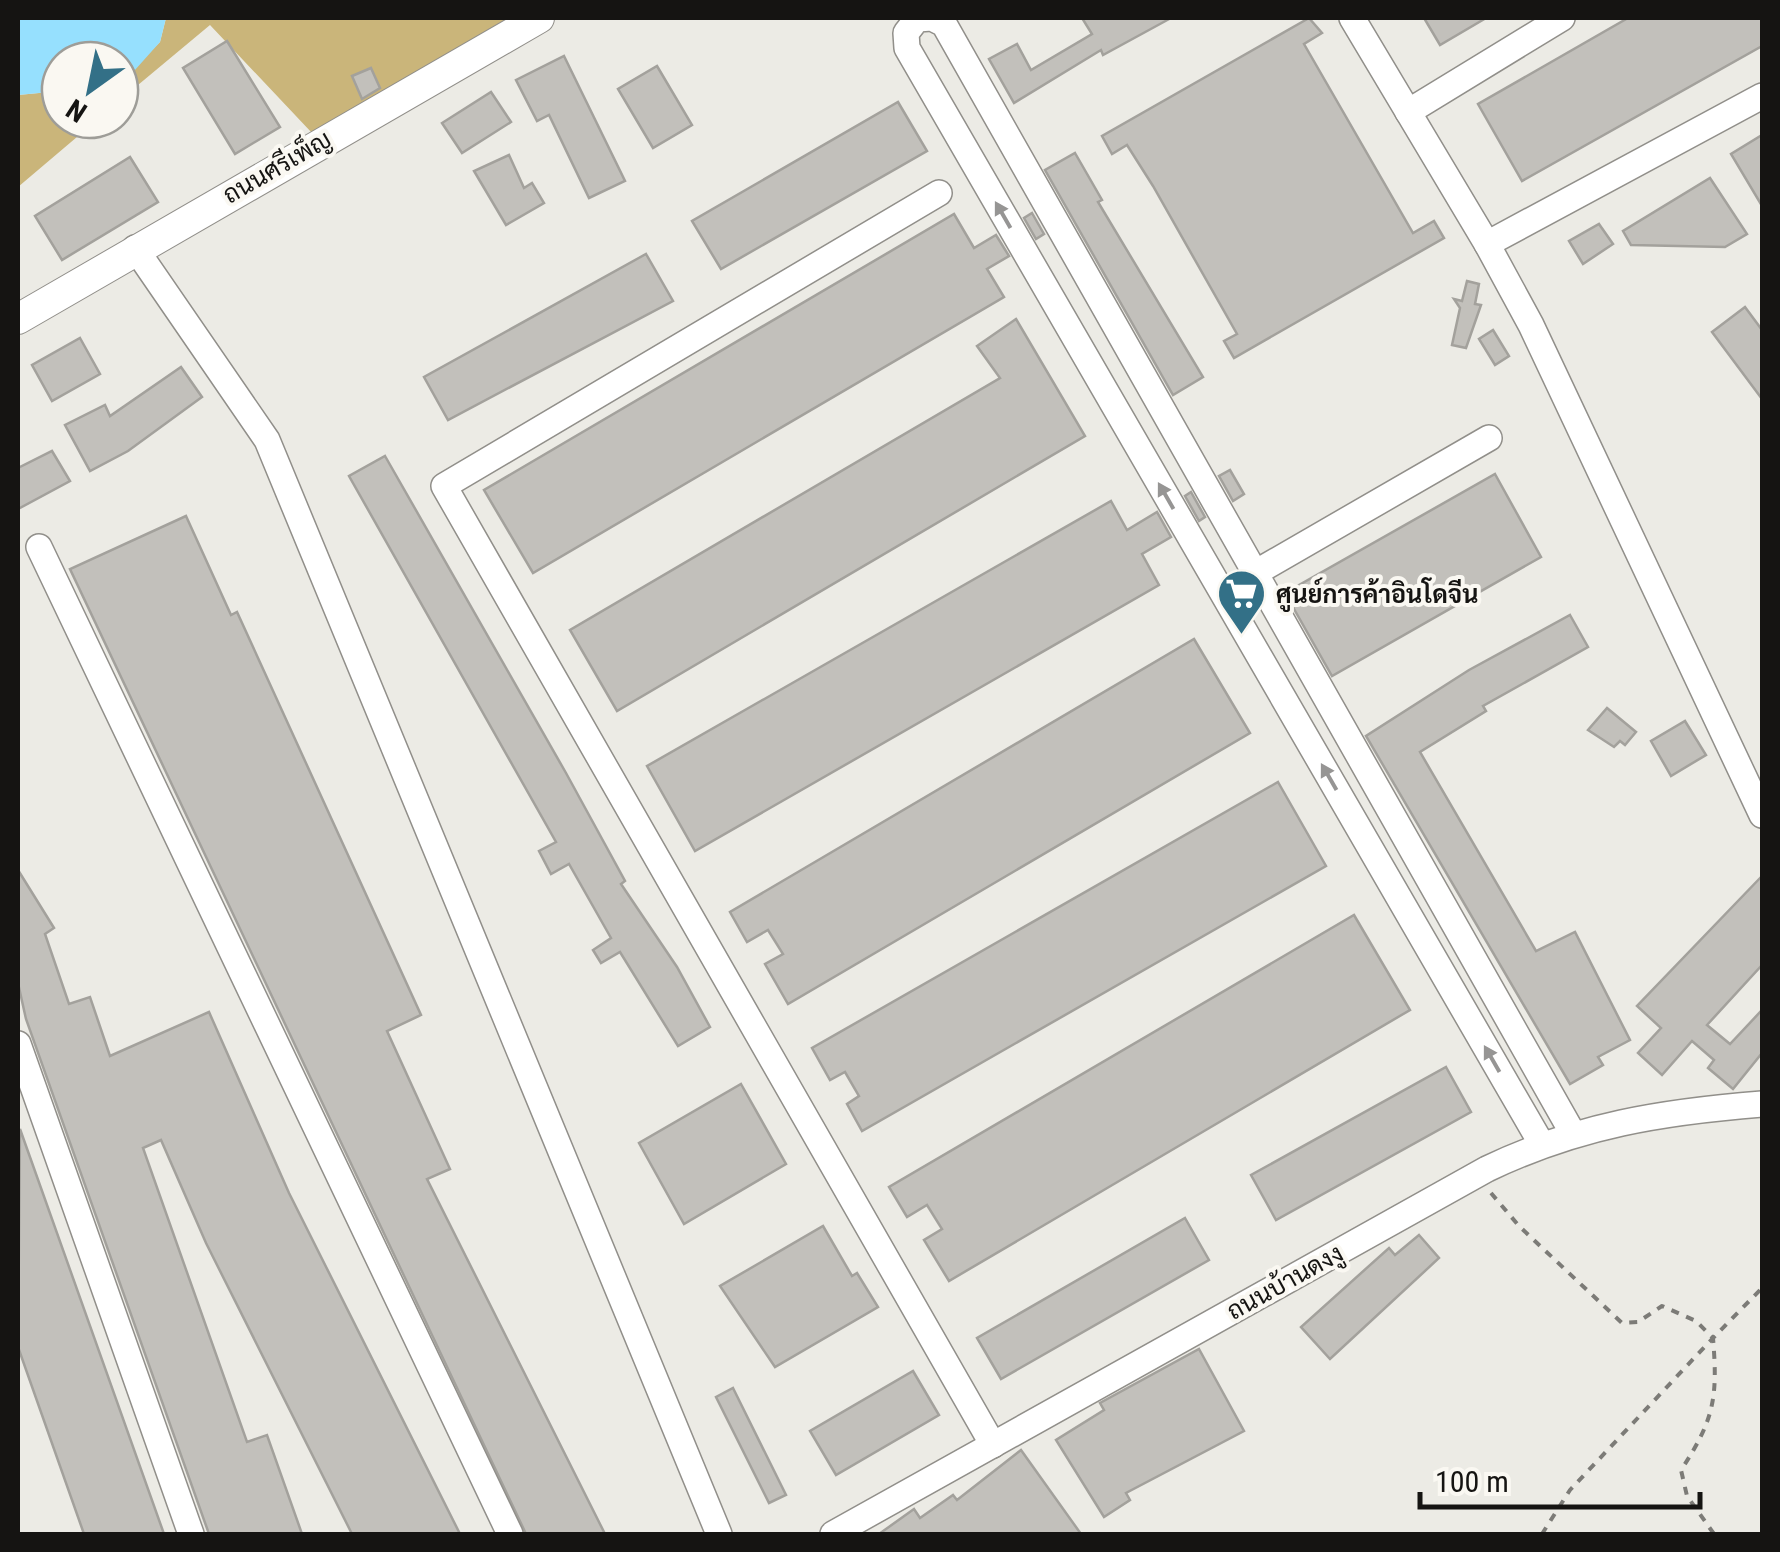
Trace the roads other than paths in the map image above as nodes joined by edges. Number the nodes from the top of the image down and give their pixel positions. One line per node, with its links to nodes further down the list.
1 (539, 18): 9 (main road, ถนนศรีเพ็ญ)
2 (915, 18): 13 (street); 18 (street, one-way to 2)
3 (1352, 18): 6 (street)
4 (1562, 18): 6 (street)
5 (1762, 96): 8 (street)
6 (1408, 112): 8 (street)
7 (939, 193): 19 (street)
8 (1487, 244): 14 (street)
9 (135, 248): 10 (main road, ถนนศรีเพ็ญ); 22 (street)
10 (18, 319)
11 (1490, 438): 13 (street)
12 (39, 547): 21 (street)
13 (1255, 574): 17 (street)
14 (1762, 814)
15 (18, 1044): 20 (street)
16 (1762, 1104): 17 (street, ถนนบ้านดงงู)
17 (1572, 1132): 18 (street, ถนนบ้านดงงู)
18 (1540, 1143): 19 (street, ถนนบ้านดงงู)
19 (993, 1445): 23 (street, ถนนบ้านดงงู)
20 (190, 1534)
21 (510, 1534)
22 (719, 1534)
23 (833, 1534)

